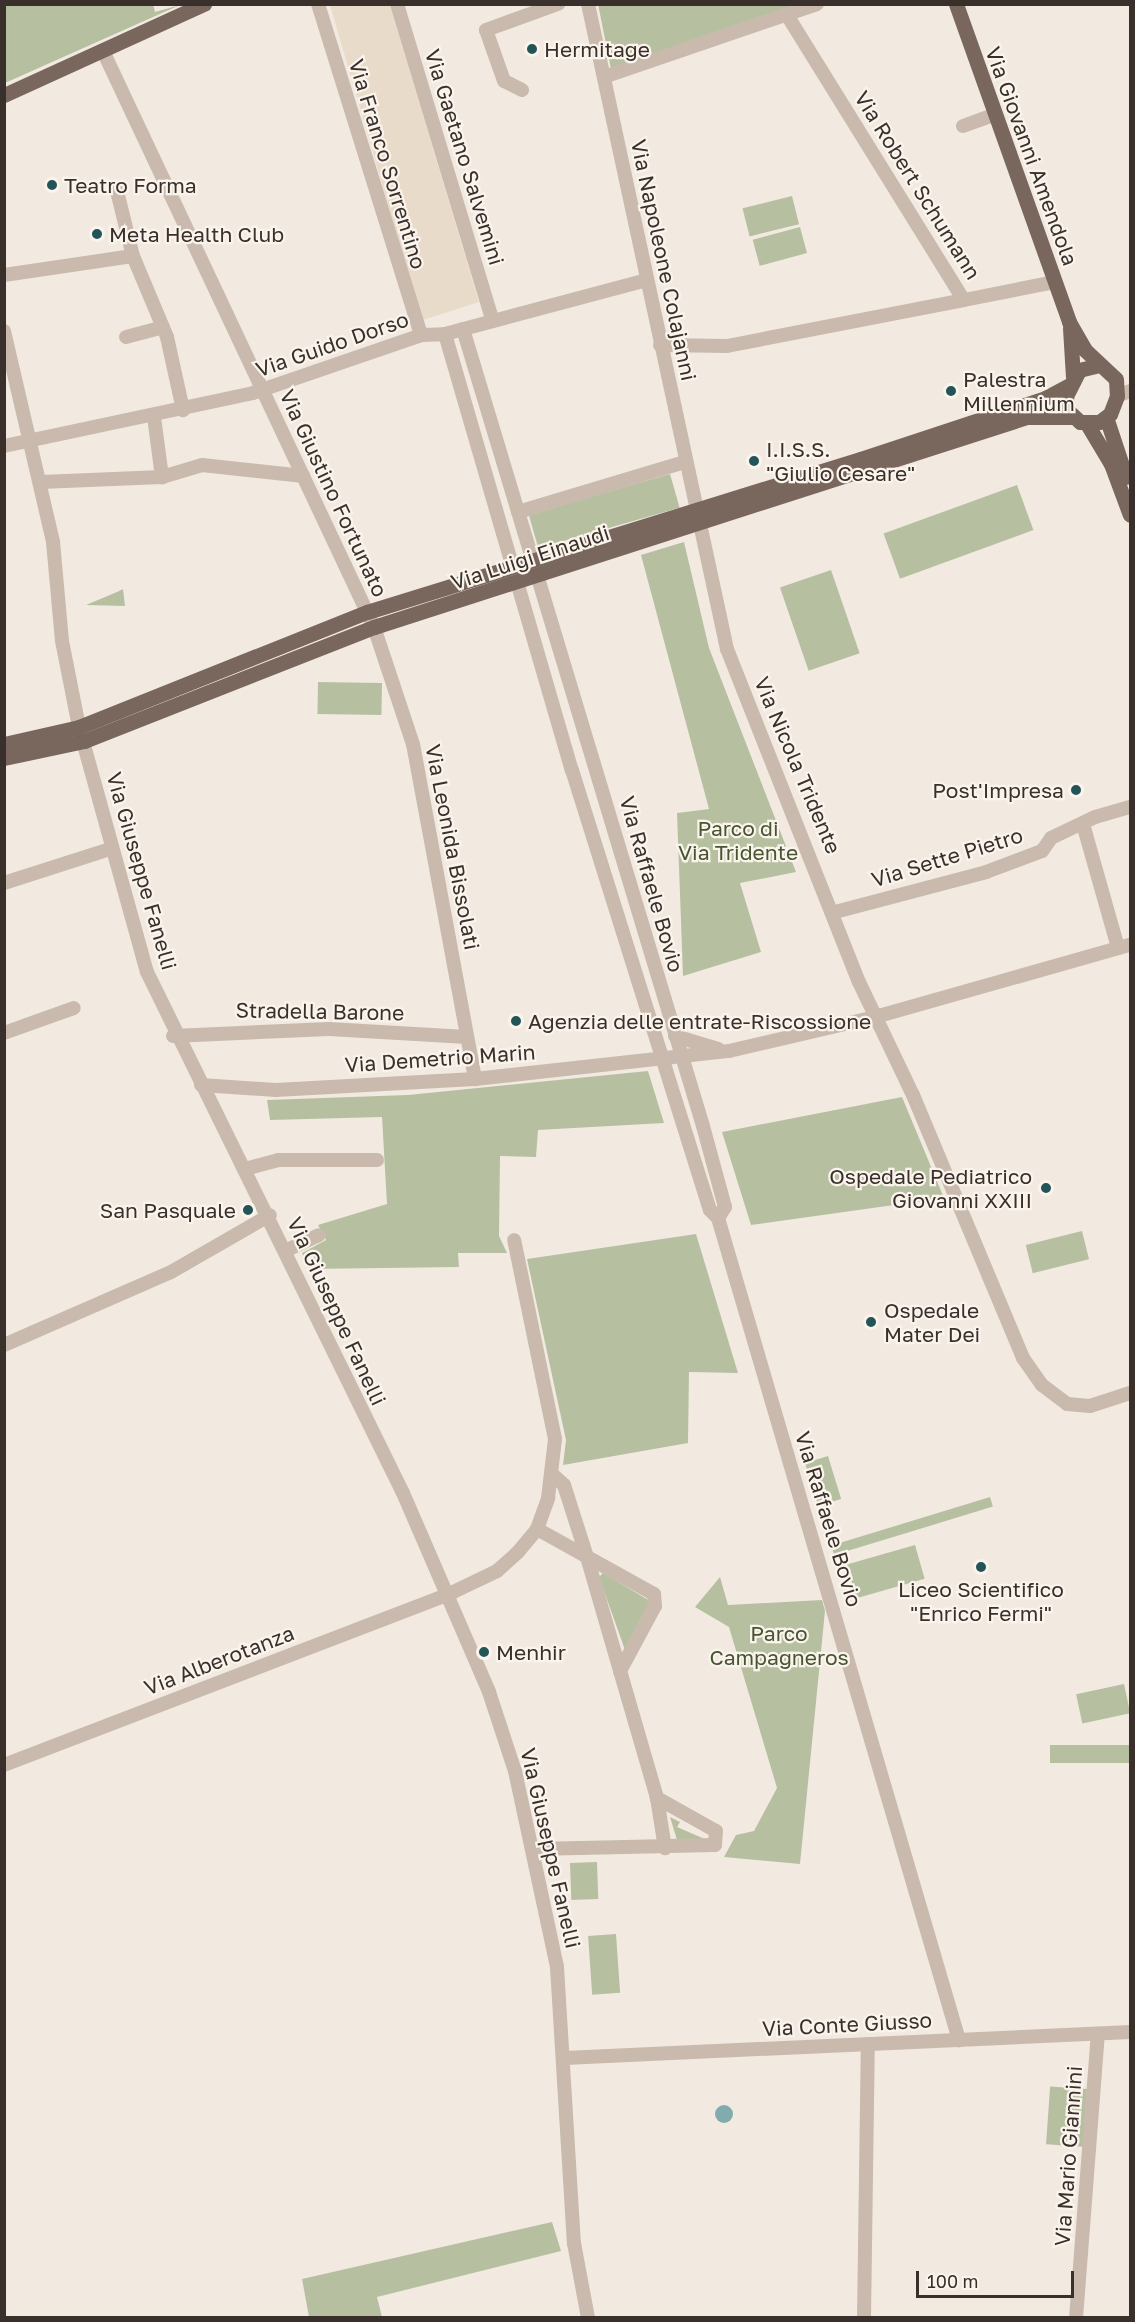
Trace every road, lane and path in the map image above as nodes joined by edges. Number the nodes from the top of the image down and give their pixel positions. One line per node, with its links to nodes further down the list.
1 (204, 4): 9 (main road)
2 (318, 4): 27 (street, Via Franco Sorrentino)
3 (397, 4): 21 (street, Via Gaetano Salvemini)
4 (558, 4): 11 (street)
5 (588, 4): 10 (street, Via Napoleone Colajanni)
6 (817, 4): 8 (street)
7 (956, 4): 13 (main road, Via Giovanni Amendola)
8 (787, 15): 10 (street); 20 (street, Via Robert Schumann)
9 (103, 51): 12 (main road); 32 (street, Via Giustino Fortunato)
10 (604, 77): 18 (street, Via Napoleone Colajanni)
11 (522, 90)
12 (4, 95)
13 (993, 115): 14 (street); 19 (main road, Via Giovanni Amendola)
14 (963, 126)
15 (117, 191): 16 (street)
16 (133, 256): 17 (street); 23 (street)
17 (4, 275)
18 (646, 280): 21 (street, Via Guido Dorso); 29 (street, Via Napoleone Colajanni)
19 (1055, 282): 20 (street, Via Robert Schumann); 22 (main road, Via Giovanni Amendola)
20 (964, 300): 29 (street)
21 (494, 321): 24 (street, Via Guido Dorso)
22 (1069, 322): 30 (main road, Via Giovanni Amendola); 31 (main road, Via Giovanni Amendola)
23 (163, 327): 28 (street); 34 (street)
24 (463, 328): 26 (street, Via Guido Dorso); 46 (street)
25 (4, 331): 39 (street, Via Giuseppe Fanelli)
26 (445, 334): 27 (street, Via Guido Dorso); 50 (street)
27 (422, 335): 32 (street, Via Guido Dorso)
28 (126, 337)
29 (660, 345): 41 (street, Via Napoleone Colajanni)
30 (1099, 365): 31 (main road); 33 (main road, Via Giovanni Amendola)
31 (1071, 381): 36 (main road, Via Giovanni Amendola); 48 (main road, Via Luigi Einaudi)
32 (261, 386): 34 (street, Via Guido Dorso); 42 (street, Via Giustino Fortunato)
33 (1124, 394): 37 (main road, Via Giovanni Amendola)
34 (183, 410): 35 (street, Via Guido Dorso)
35 (154, 417): 39 (street, Via Guido Dorso); 43 (street)
36 (1072, 417): 38 (main road); 48 (main road, Via Luigi Einaudi)
37 (1106, 417): 38 (main road); 45 (main road)
38 (1087, 424): 47 (main road)
39 (30, 442): 40 (street, Via Guido Dorso); 44 (street, Via Giuseppe Fanelli)
40 (4, 446)
41 (685, 462): 46 (street); 48 (street, Via Napoleone Colajanni)
42 (303, 476): 43 (street); 53 (street, Via Giustino Fortunato)
43 (162, 477): 44 (street)
44 (41, 482): 57 (street, Via Giuseppe Fanelli)
45 (1131, 489)
46 (519, 512): 49 (street)
47 (1131, 515)
48 (698, 518): 49 (main road, Via Luigi Einaudi); 51 (main road, Via Luigi Einaudi); 66 (street, Via Nicola Tridente)
49 (534, 561): 50 (main road, Via Luigi Einaudi); 51 (street, Via Raffaele Bovio)
50 (514, 567): 52 (street, Via Raffaele Bovio); 53 (main road, Via Luigi Einaudi)
51 (539, 577): 52 (main road, Via Luigi Einaudi); 55 (street, Via Raffaele Bovio)
52 (519, 583): 54 (main road, Via Luigi Einaudi); 56 (street, Via Raffaele Bovio)
53 (367, 612): 54 (street, Via Giustino Fortunato); 57 (main road, Via Luigi Einaudi)
54 (374, 627): 57 (main road, Via Luigi Einaudi); 75 (street, Via Leonida Bissolati)
55 (570, 683): 56 (street); 60 (street, Via Raffaele Bovio)
56 (548, 689): 62 (street, Via Raffaele Bovio)
57 (82, 734): 58 (main road, Via Luigi Einaudi); 59 (main road, Via Luigi Einaudi); 64 (street, Via Giuseppe Fanelli)
58 (4, 744)
59 (4, 758)
60 (607, 804): 62 (street); 68 (street, Via Raffaele Bovio)
61 (1131, 807): 63 (street, Via Sette Pietro)
62 (584, 810): 69 (street, Via Raffaele Bovio)
63 (1083, 824): 66 (street, Via Sette Pietro); 67 (street)
64 (110, 849): 65 (street); 73 (street, Via Giuseppe Fanelli)
65 (4, 883)
66 (835, 912): 71 (street, Via Nicola Tridente)
67 (1124, 946): 71 (street, Via Demetrio Marin)
68 (664, 998): 69 (street); 74 (street, Via Raffaele Bovio)
69 (645, 1004): 78 (street, Via Raffaele Bovio)
70 (74, 1008): 72 (street)
71 (875, 1017): 76 (street, Via Demetrio Marin); 89 (street, Via Nicola Tridente)
72 (4, 1034)
73 (173, 1036): 75 (street, Stradella Barone); 80 (street, Via Giuseppe Fanelli)
74 (675, 1036): 76 (street); 77 (street, Via Raffaele Bovio)
75 (467, 1037): 79 (street, Via Leonida Bissolati)
76 (729, 1051): 77 (street, Via Demetrio Marin)
77 (681, 1058): 78 (street, Via Demetrio Marin); 84 (street, Via Raffaele Bovio)
78 (664, 1060): 79 (street, Via Demetrio Marin); 84 (street, Via Raffaele Bovio)
79 (475, 1079): 80 (street, Via Demetrio Marin)
80 (201, 1085): 82 (street, Via Giuseppe Fanelli)
81 (377, 1160): 82 (street)
82 (245, 1169): 83 (street, Via Giuseppe Fanelli)
83 (270, 1215): 87 (street, Via Giuseppe Fanelli); 88 (street)
84 (718, 1218): 103 (street, Via Raffaele Bovio)
85 (319, 1235): 87 (street)
86 (514, 1240): 90 (street)
87 (287, 1250): 93 (street, Via Giuseppe Fanelli)
88 (4, 1345)
89 (1131, 1393)
90 (553, 1475): 91 (street); 92 (street)
91 (537, 1529): 92 (street); 93 (street)
92 (587, 1557): 94 (street); 94 (street)
93 (449, 1594): 95 (street, Via Alberotanza); 100 (street, Via Giuseppe Fanelli)
94 (620, 1671): 96 (street)
95 (4, 1765)
96 (657, 1798): 97 (street); 98 (street)
97 (680, 1811): 98 (street); 99 (street)
98 (660, 1818): 99 (street)
99 (665, 1848): 100 (street)
100 (534, 1849): 105 (street, Via Giuseppe Fanelli)
101 (1131, 2032): 102 (street, Via Conte Giusso)
102 (1098, 2034): 103 (street, Via Conte Giusso); 108 (street, Via Mario Giannini)
103 (959, 2040): 104 (street, Via Conte Giusso)
104 (868, 2044): 105 (street, Via Conte Giusso); 107 (street)
105 (565, 2058): 106 (street, Via Giuseppe Fanelli)
106 (588, 2318)
107 (864, 2318)
108 (1076, 2318)

